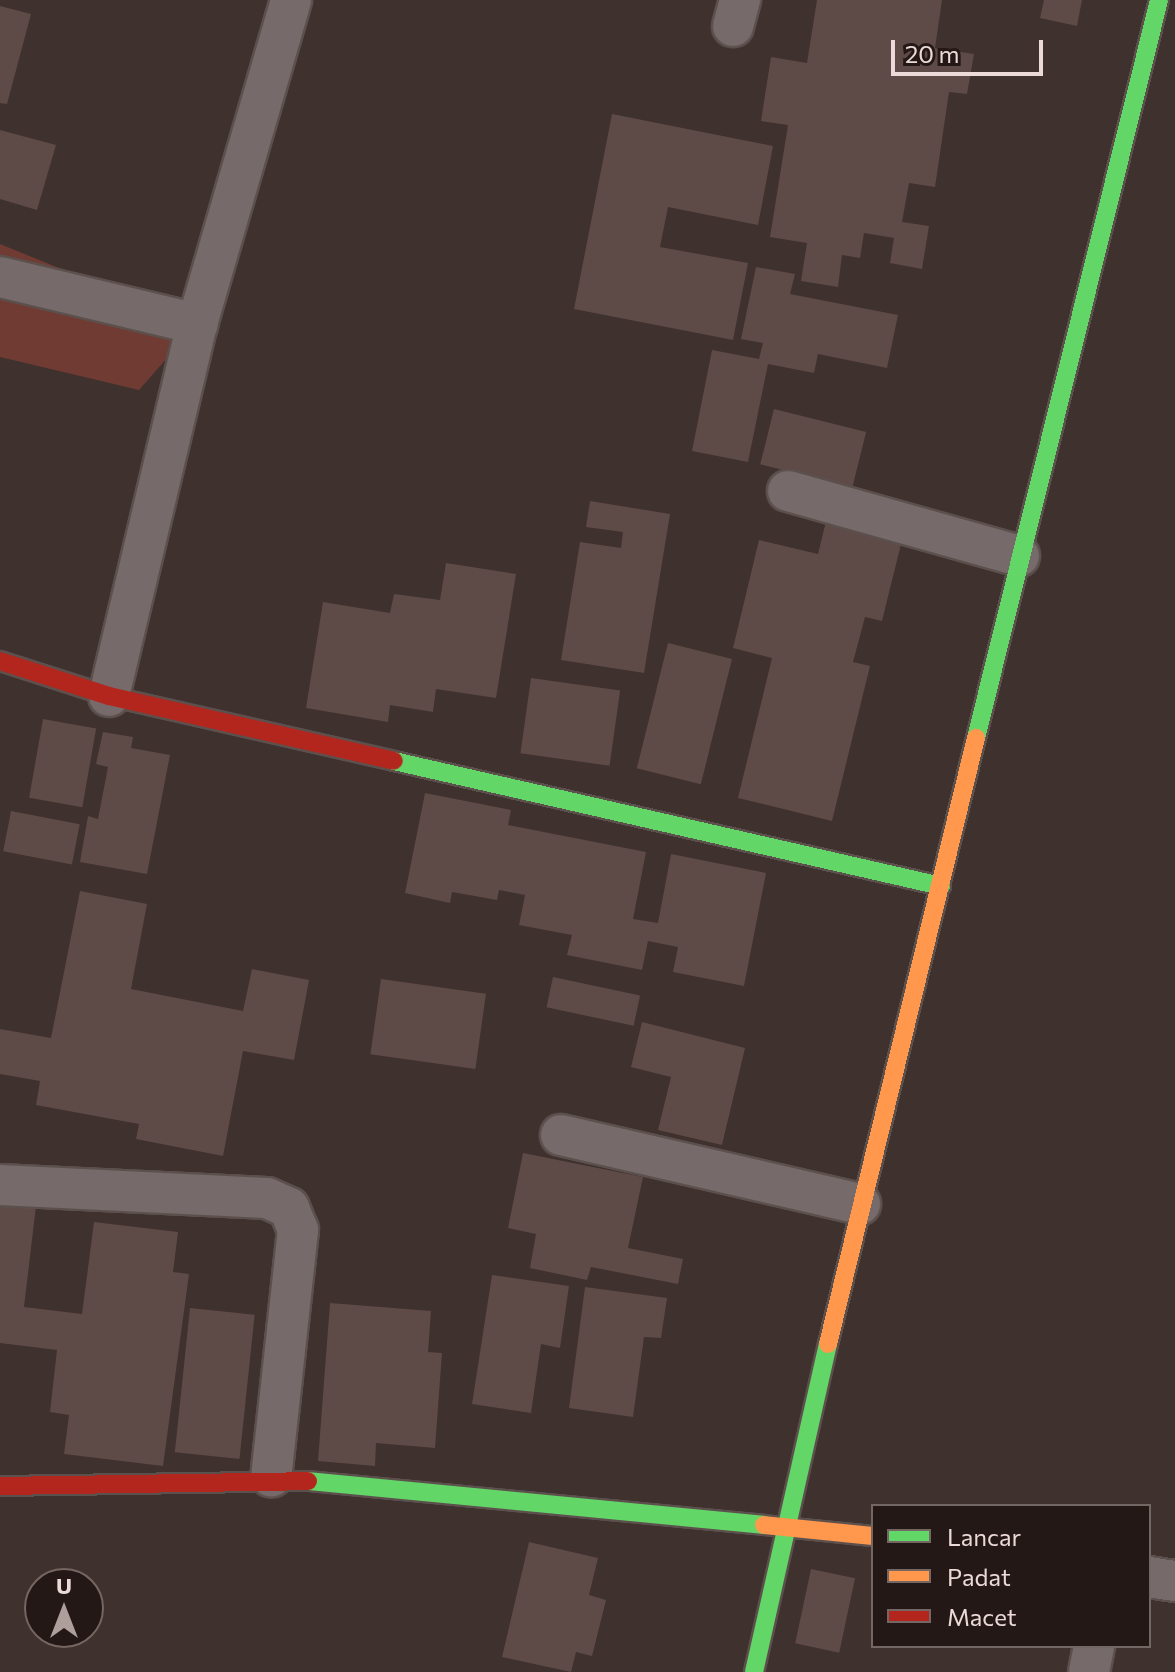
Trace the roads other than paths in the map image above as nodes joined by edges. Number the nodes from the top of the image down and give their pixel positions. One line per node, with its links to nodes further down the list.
1 (291, 0): 4 (street)
2 (1159, 0): 6 (street)
3 (0, 277): 4 (street)
4 (197, 324): 8 (street)
5 (788, 491): 6 (street)
6 (1019, 556): 9 (street)
7 (0, 661): 8 (street)
8 (109, 696): 9 (street)
9 (941, 886): 12 (street)
10 (561, 1135): 12 (street)
11 (0, 1185): 13 (street)
12 (860, 1204): 15 (street)
13 (271, 1477): 14 (street); 15 (street)
14 (0, 1486)
15 (784, 1523): 16 (street); 20 (street)
16 (871, 1536)
17 (1151, 1577): 18 (street)
18 (1175, 1581)
19 (1094, 1648): 21 (street)
20 (754, 1672)
21 (1089, 1672)

